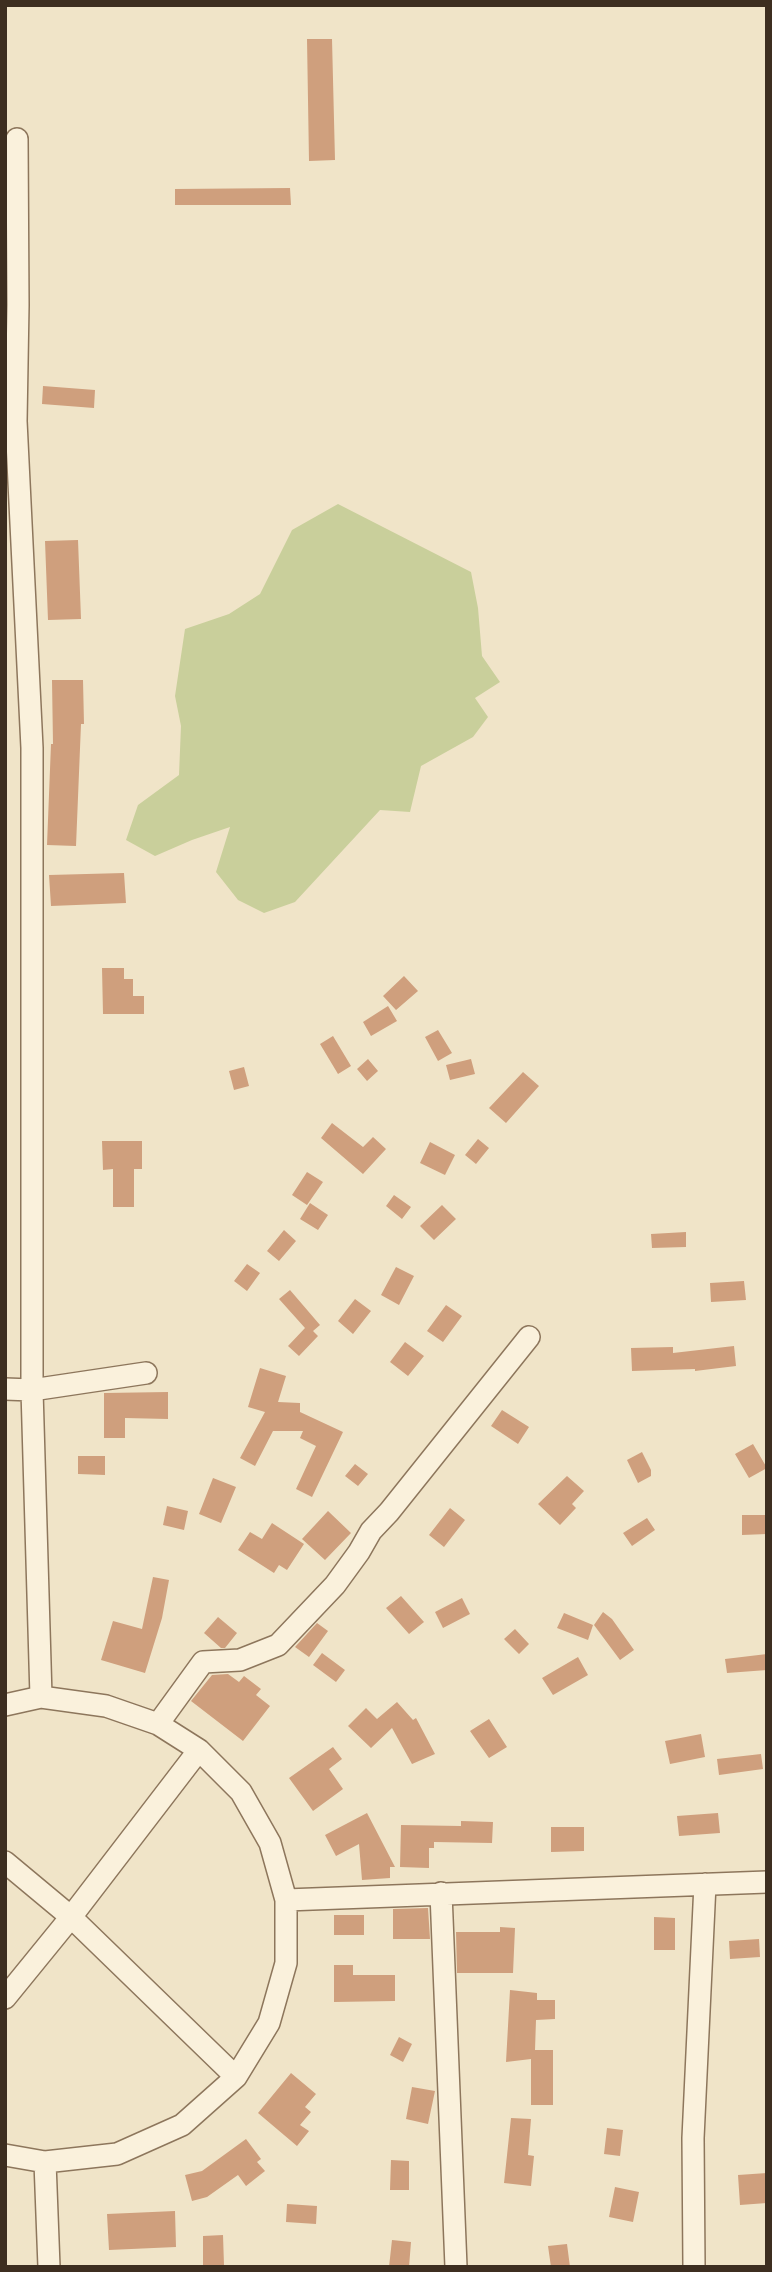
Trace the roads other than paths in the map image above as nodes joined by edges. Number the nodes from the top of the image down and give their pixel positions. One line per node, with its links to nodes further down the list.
1 (17, 139): 2 (street)
2 (11, 423): 6 (street)
3 (529, 1337): 9 (street)
4 (146, 1373): 6 (street)
5 (5, 1389): 6 (street)
6 (32, 1390): 7 (street)
7 (41, 1697): 8 (street); 9 (street)
8 (5, 1705)
9 (158, 1724): 10 (street)
10 (199, 1749): 15 (street); 16 (street)
11 (5, 1862): 16 (street)
12 (767, 1882): 13 (street)
13 (705, 1884): 14 (street); 23 (street)
14 (441, 1893): 15 (street); 22 (street)
15 (286, 1900): 18 (street)
16 (71, 1917): 17 (street); 18 (street)
17 (5, 1997)
18 (236, 2077): 20 (street)
19 (5, 2155): 20 (street)
20 (45, 2162): 21 (street)
21 (49, 2267)
22 (456, 2267)
23 (694, 2267)

